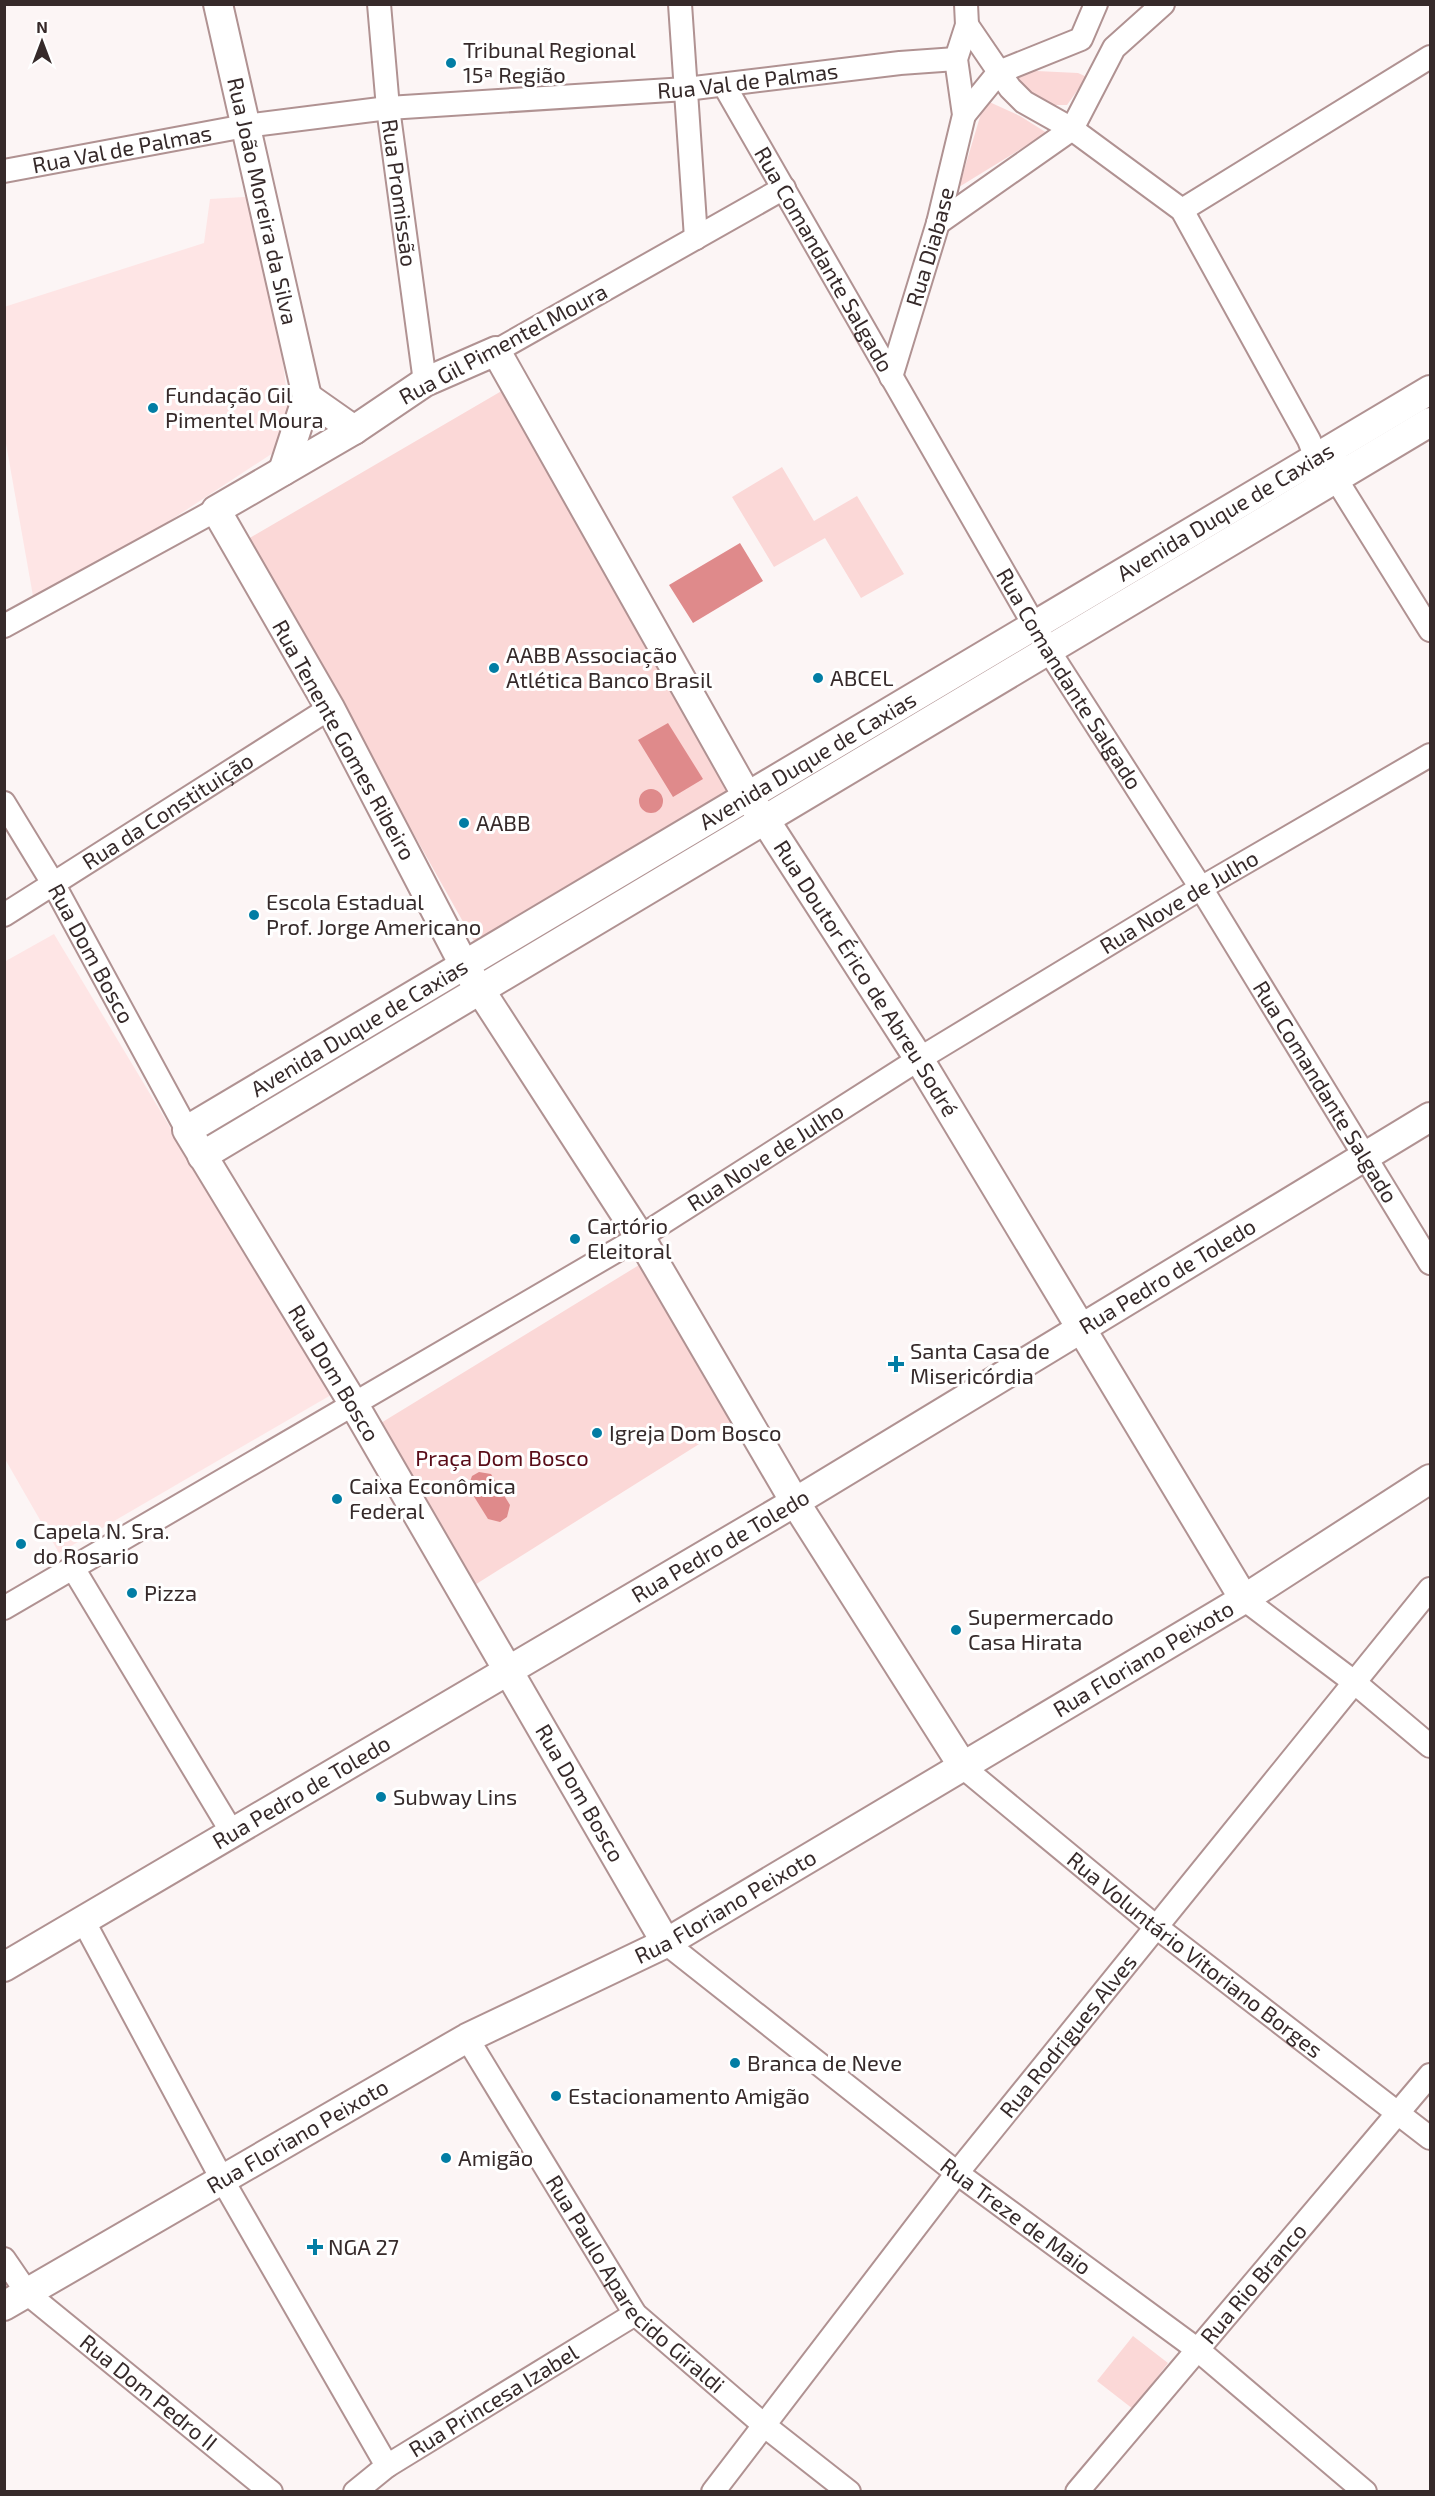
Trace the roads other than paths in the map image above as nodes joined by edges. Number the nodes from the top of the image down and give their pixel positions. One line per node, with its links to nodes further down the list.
1 (218, 4): 16 (main road, Rua João Moreira da Silva)
2 (379, 4): 14 (street, Rua Promissão)
3 (680, 4): 13 (street)
4 (1096, 4): 7 (street)
5 (1163, 4): 8 (street)
6 (967, 15): 10 (street, Rua Diabase); 11 (street, Rua Diabase)
7 (1081, 39): 8 (street); 11 (street)
8 (1114, 48): 17 (street)
9 (1431, 57): 20 (street)
10 (956, 58): 12 (street, Rua Val de Palmas); 15 (street, Rua Diabase)
11 (999, 72): 15 (street, Rua Diabase); 17 (street)
12 (724, 85): 13 (street, Rua Val de Palmas); 19 (street, Rua Comandante Salgado)
13 (686, 89): 14 (street, Rua Val de Palmas); 22 (street)
14 (387, 108): 16 (street, Rua Val de Palmas); 25 (street, Rua Promissão)
15 (964, 115): 21 (street, Rua Diabase)
16 (245, 126): 18 (street, Rua Val de Palmas); 27 (main road, Rua João Moreira da Silva)
17 (1072, 129): 20 (street); 21 (street)
18 (4, 171)
19 (784, 188): 22 (street, Rua Gil Pimentel Moura); 24 (street, Rua Comandante Salgado)
20 (1182, 210): 31 (street)
21 (938, 224): 24 (street, Rua Diabase)
22 (696, 238): 23 (street, Rua Gil Pimentel Moura)
23 (496, 351): 25 (main road, Rua Gil Pimentel Moura); 42 (main road, Rua Doutor Érico de Abreu Sodré)
24 (891, 376): 37 (street, Rua Comandante Salgado)
25 (425, 382): 29 (main road, Rua Gil Pimentel Moura)
26 (1431, 390): 30 (main road, Avenida Duque de Caxias)
27 (307, 397): 29 (main road); 32 (main road)
28 (1431, 422): 33 (main road, Avenida Duque de Caxias)
29 (354, 430): 32 (main road, Rua Gil Pimentel Moura)
30 (1353, 436): 31 (main road, Avenida Duque de Caxias); 33 (street)
31 (1316, 458): 34 (street); 37 (main road, Avenida Duque de Caxias)
32 (283, 471): 35 (main road, Rua Gil Pimentel Moura)
33 (1336, 479): 34 (main road, Avenida Duque de Caxias); 38 (street)
34 (1293, 504): 39 (main road, Avenida Duque de Caxias)
35 (216, 510): 36 (street, Rua Gil Pimentel Moura); 40 (main road, Rua Tenente Gomes Ribeiro)
36 (4, 626)
37 (1034, 626): 39 (street, Rua Comandante Salgado); 42 (main road, Avenida Duque de Caxias)
38 (1431, 630)
39 (1048, 651): 44 (main road, Avenida Duque de Caxias); 46 (street, Rua Comandante Salgado)
40 (330, 708): 45 (street, Rua da Constituição); 48 (main road, Rua Tenente Gomes Ribeiro)
41 (1431, 755): 46 (street, Rua Nove de Julho)
42 (747, 796): 44 (main road, Rua Doutor Érico de Abreu Sodré); 48 (main road, Avenida Duque de Caxias)
43 (4, 803): 45 (street, Rua Dom Bosco)
44 (765, 820): 49 (main road, Avenida Duque de Caxias); 50 (main road, Rua Doutor Érico de Abreu Sodré)
45 (54, 885): 47 (street, Rua da Constituição); 52 (street, Rua Dom Bosco)
46 (1202, 888): 50 (street, Rua Nove de Julho); 53 (street, Rua Comandante Salgado)
47 (4, 915)
48 (464, 965): 49 (main road, Rua Tenente Gomes Ribeiro); 52 (main road, Avenida Duque de Caxias)
49 (481, 990): 54 (main road, Avenida Duque de Caxias); 55 (main road, Rua Tenente Gomes Ribeiro)
50 (919, 1059): 55 (street, Rua Nove de Julho); 57 (main road, Rua Doutor Érico de Abreu Sodré)
51 (1431, 1117): 53 (main road, Rua Pedro de Toledo)
52 (187, 1130): 54 (main road, Rua Dom Bosco)
53 (1365, 1155): 56 (street, Rua Comandante Salgado); 57 (main road, Rua Pedro de Toledo)
54 (202, 1156): 58 (main road, Rua Dom Bosco)
55 (640, 1237): 58 (street, Rua Nove de Julho); 60 (main road, Rua Tenente Gomes Ribeiro)
56 (1431, 1263)
57 (1081, 1330): 60 (main road, Rua Pedro de Toledo); 63 (main road, Rua Doutor Érico de Abreu Sodré)
58 (353, 1403): 61 (street, Rua Nove de Julho); 65 (main road, Rua Dom Bosco)
59 (1431, 1479): 63 (main road, Rua Floriano Peixoto)
60 (795, 1502): 65 (main road, Rua Pedro de Toledo); 68 (main road, Rua Tenente Gomes Ribeiro)
61 (73, 1568): 64 (street, Rua Nove de Julho); 69 (street)
62 (1431, 1589): 66 (street, Rua Rodrigues Alves)
63 (1244, 1599): 66 (street); 68 (main road, Rua Floriano Peixoto)
64 (4, 1608)
65 (510, 1671): 69 (main road, Rua Pedro de Toledo); 72 (main road, Rua Dom Bosco)
66 (1354, 1682): 67 (street); 71 (street, Rua Rodrigues Alves)
67 (1431, 1746)
68 (964, 1768): 71 (street, Rua Voluntário Vitoriano Borges); 72 (main road, Rua Floriano Peixoto)
69 (233, 1834): 70 (main road, Rua Pedro de Toledo)
70 (84, 1922): 73 (main road, Rua Pedro de Toledo); 79 (street)
71 (1155, 1926): 76 (street, Rua Voluntário Vitoriano Borges); 78 (street, Rua Rodrigues Alves)
72 (666, 1943): 74 (main road, Rua Floriano Peixoto); 78 (street, Rua Treze de Maio)
73 (4, 1967)
74 (467, 2038): 79 (main road, Rua Floriano Peixoto); 82 (street, Rua Paulo Aparecido Giraldi)
75 (1431, 2075): 76 (street, Rua Rio Branco)
76 (1399, 2112): 77 (street, Rua Voluntário Vitoriano Borges); 83 (street, Rua Rio Branco)
77 (1431, 2138)
78 (957, 2173): 83 (street, Rua Treze de Maio); 84 (street, Rua Rodrigues Alves)
79 (223, 2181): 81 (main road, Rua Floriano Peixoto); 85 (street)
80 (4, 2259): 81 (street, Rua Dom Pedro II)
81 (16, 2300): 86 (street, Rua Dom Pedro II)
82 (635, 2314): 84 (street, Rua Paulo Aparecido Giraldi); 85 (street, Rua Princesa Izabel)
83 (1198, 2350): 90 (street, Rua Rio Branco); 91 (street, Rua Treze de Maio)
84 (765, 2426): 88 (street, Rua Rodrigues Alves); 89 (street, Rua Paulo Aparecido Giraldi)
85 (387, 2466): 87 (street, Rua Princesa Izabel)
86 (271, 2492)
87 (355, 2492)
88 (713, 2492)
89 (849, 2492)
90 (1077, 2492)
91 (1365, 2492)

